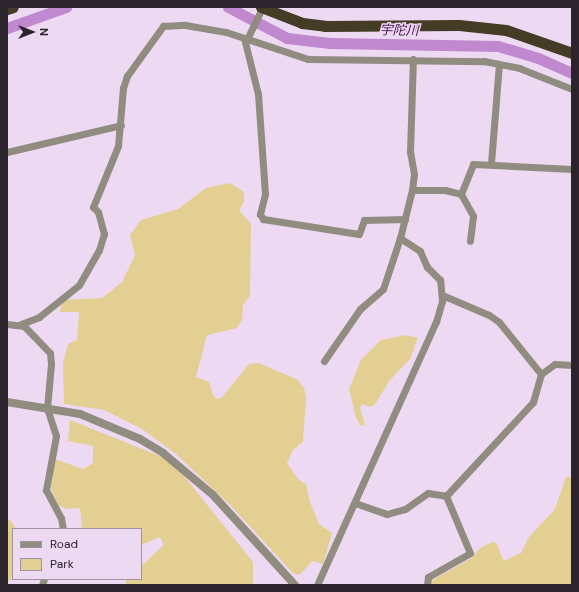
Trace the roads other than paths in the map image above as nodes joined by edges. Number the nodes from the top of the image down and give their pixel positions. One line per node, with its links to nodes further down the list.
1 (13, 7): 2 (highway)
2 (7, 9)
3 (263, 9): 4 (street); 5 (highway)
4 (247, 37): 6 (street); 9 (street); 15 (street)
5 (572, 53)
6 (412, 59): 7 (street); 13 (street)
7 (499, 64): 8 (street); 11 (street)
8 (572, 89)
9 (121, 125): 10 (street); 20 (street)
10 (7, 152)
11 (491, 163): 12 (street); 14 (street)
12 (572, 170)
13 (412, 190): 14 (street); 15 (street)
14 (461, 194): 17 (street)
15 (404, 219): 16 (street)
16 (400, 238): 18 (street); 21 (street)
17 (470, 241)
18 (442, 295): 23 (street); 27 (street)
19 (7, 324): 20 (street)
20 (21, 324): 25 (street)
21 (324, 361)
22 (572, 365): 23 (street)
23 (541, 374): 26 (street)
24 (7, 402): 25 (street)
25 (47, 408): 28 (street); 29 (street)
26 (446, 496): 27 (street); 31 (street)
27 (355, 503): 30 (street)
28 (62, 528)
29 (296, 585)
30 (317, 585)
31 (427, 585)

